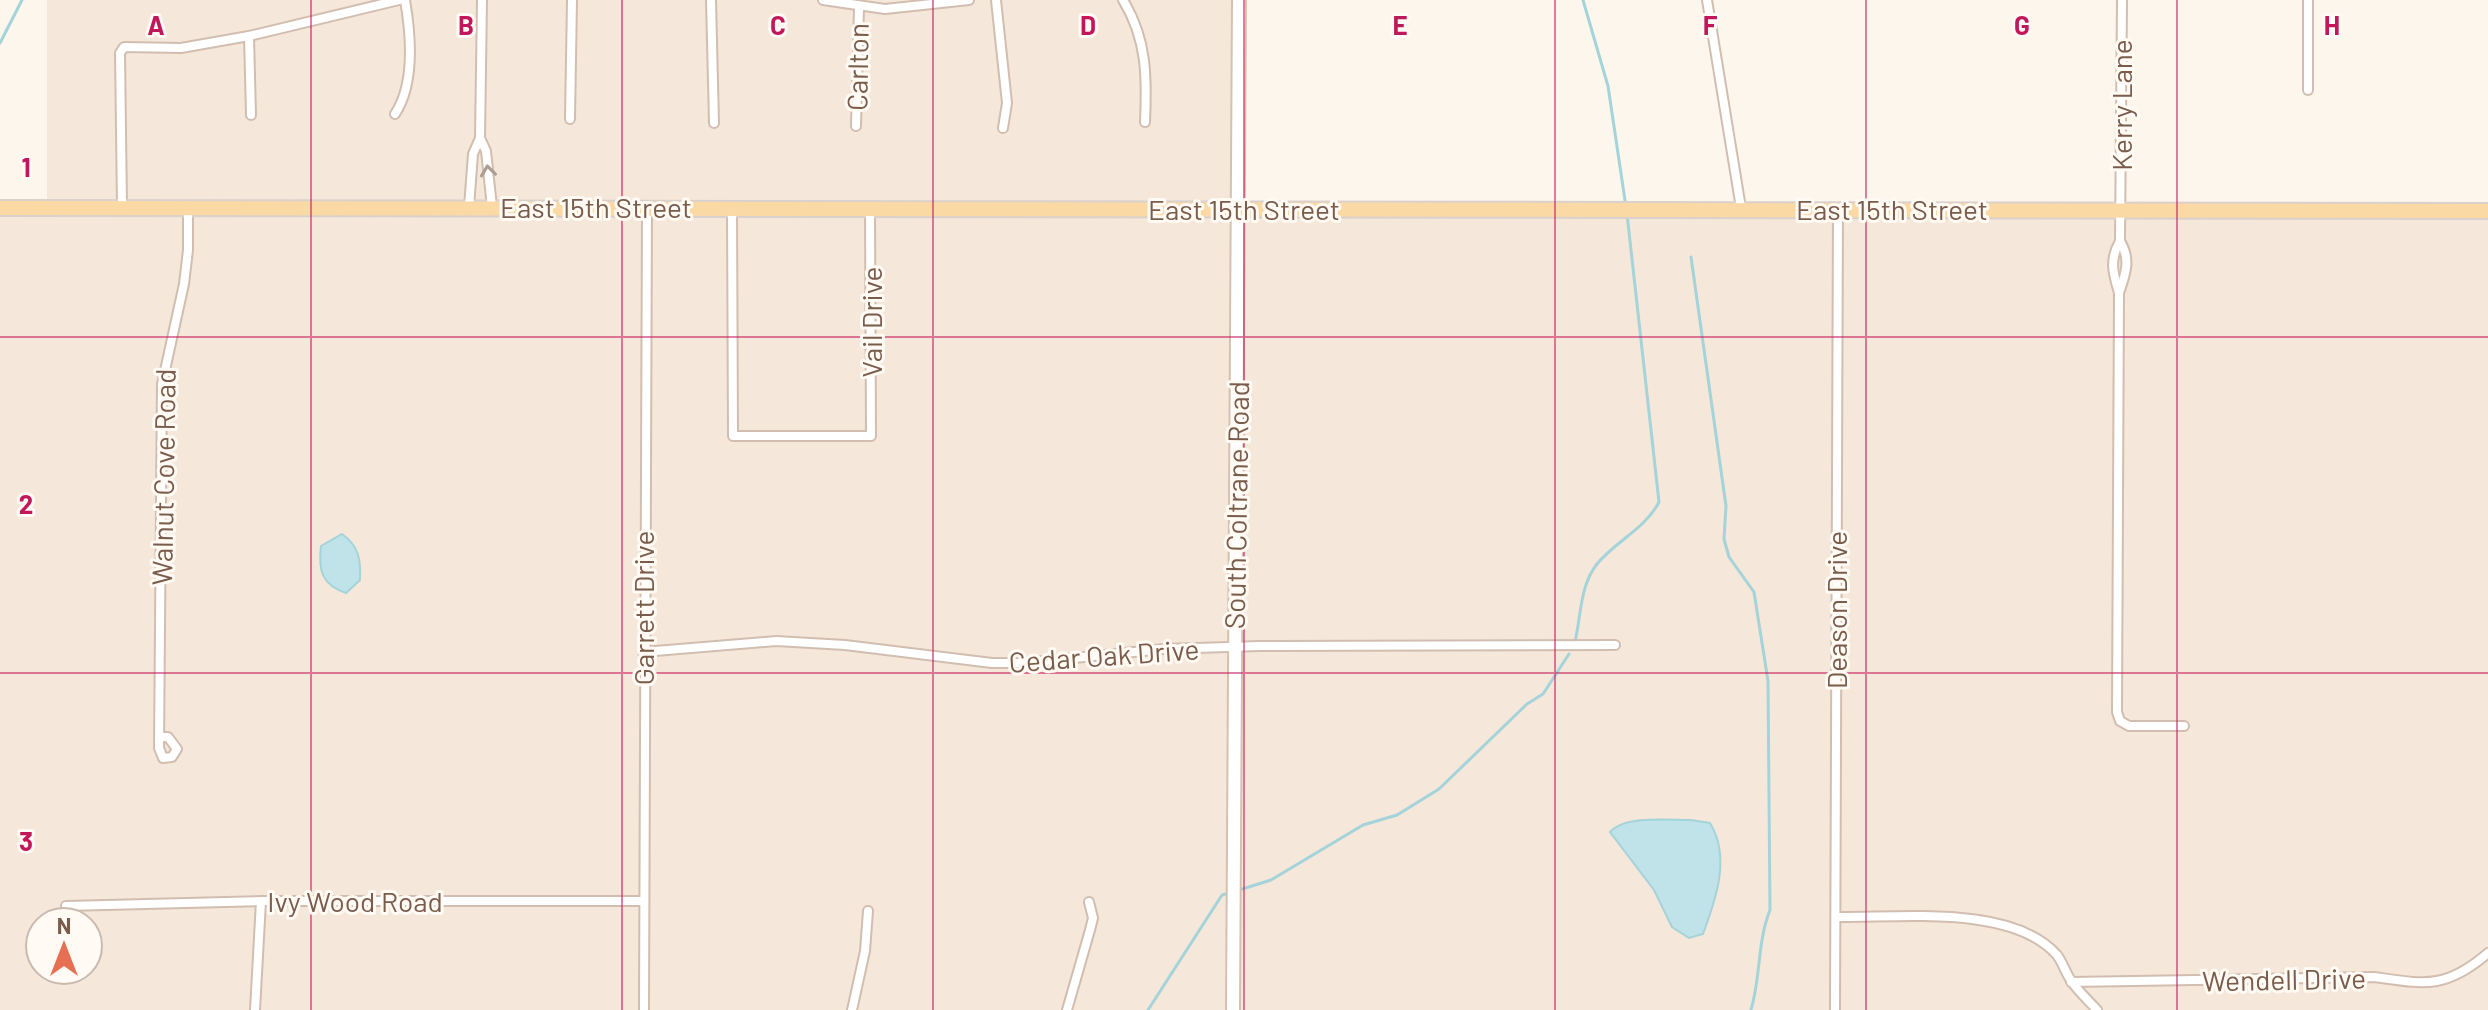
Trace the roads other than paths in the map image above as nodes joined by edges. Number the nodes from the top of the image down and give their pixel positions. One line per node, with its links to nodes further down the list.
1 (402, 0): 14 (street); 16 (street)
2 (482, 0): 23 (street)
3 (572, 0): 18 (street)
4 (711, 0): 20 (street)
5 (823, 0): 13 (street)
6 (969, 0): 13 (street)
7 (996, 0): 22 (street)
8 (1123, 0): 19 (street)
9 (1239, 0): 32 (main road, South Coltrane Road)
10 (1707, 0): 33 (street)
11 (2122, 0): 35 (street, Kerry Lane)
12 (2308, 0): 15 (street)
13 (859, 8): 21 (street, Carlton)
14 (249, 36): 17 (street); 29 (street)
15 (2308, 90)
16 (395, 114)
17 (251, 115)
18 (570, 119)
19 (1145, 122)
20 (714, 123)
21 (856, 126)
22 (1003, 128)
23 (480, 138): 24 (street); 25 (street, one-way to 23)
24 (469, 207): 25 (main road, East 15th Street); 30 (main road, East 15th Street)
25 (492, 207): 26 (main road, East 15th Street)
26 (647, 207): 27 (main road, East 15th Street); 41 (street, Garrett Drive)
27 (732, 207): 31 (main road, East 15th Street); 31 (street, Vail Drive)
28 (0, 208): 29 (main road, East 15th Street)
29 (122, 208): 30 (main road, East 15th Street)
30 (188, 208): 43 (street, Walnut Cove Road)
31 (870, 208): 32 (main road, East 15th Street)
32 (1240, 208): 33 (main road, East 15th Street); 40 (main road, South Coltrane Road)
33 (1741, 208): 34 (main road, East 15th Street)
34 (1838, 209): 35 (main road, East 15th Street); 49 (street, Deason Drive)
35 (2121, 210): 36 (main road, East 15th Street); 37 (street, Kerry Lane)
36 (2488, 211)
37 (2120, 241): 38 (street); 38 (street)
38 (2119, 293): 42 (street)
39 (1615, 645): 40 (street, Cedar Oak Drive)
40 (1234, 647): 41 (street, Cedar Oak Drive); 56 (main road, South Coltrane Road)
41 (643, 652): 45 (street, Garrett Drive)
42 (2184, 726)
43 (159, 737): 43 (street, Walnut Cove Road)
44 (261, 901): 45 (street, Ivy Wood Road); 47 (street, Ivy Wood Road); 52 (street)
45 (644, 901): 53 (street, Garrett Drive)
46 (1089, 902): 55 (street)
47 (66, 906)
48 (868, 911): 54 (street)
49 (1836, 917): 51 (street); 57 (street, Deason Drive)
50 (2488, 953): 51 (street, Wendell Drive)
51 (2071, 982): 58 (street)
52 (255, 1010)
53 (644, 1010)
54 (852, 1010)
55 (1067, 1010)
56 (1233, 1010)
57 (1835, 1010)
58 (2097, 1010)

